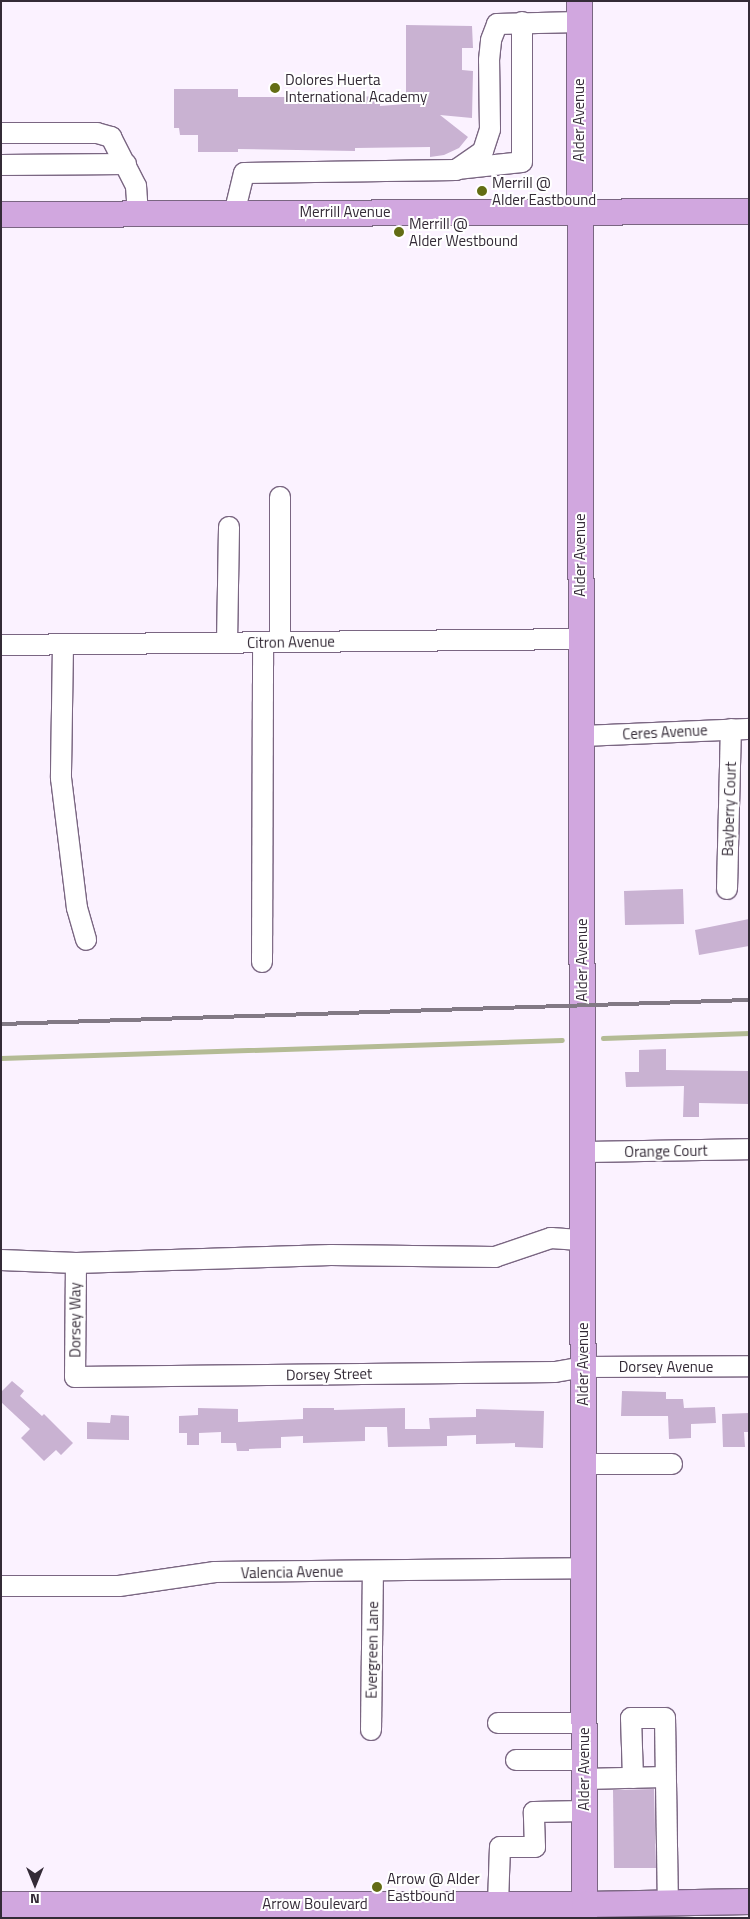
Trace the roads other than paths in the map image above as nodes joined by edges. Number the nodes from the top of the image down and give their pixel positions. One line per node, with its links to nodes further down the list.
1 (579, 12): 2 (street); 7 (main road, Alder Avenue)
2 (522, 22): 6 (street); 6 (street)
3 (1, 133): 5 (street)
4 (1, 164): 5 (street)
5 (126, 164): 9 (street)
6 (456, 170): 11 (street)
7 (579, 211): 8 (main road, Merrill Avenue); 11 (main road, Merrill Avenue); 14 (main road, Alder Avenue)
8 (749, 211)
9 (138, 213): 10 (main road, Merrill Avenue); 11 (main road, Merrill Avenue)
10 (1, 214)
11 (234, 214)
12 (280, 497): 15 (street)
13 (229, 527): 16 (street)
14 (580, 639): 15 (street, Citron Avenue); 20 (main road, Alder Avenue)
15 (272, 642): 16 (street, Citron Avenue); 23 (street)
16 (227, 643): 17 (street, Citron Avenue)
17 (63, 644): 18 (street, Citron Avenue); 22 (street)
18 (1, 645)
19 (740, 729): 20 (street, Ceres Avenue); 21 (street, Bayberry Court)
20 (581, 736): 25 (main road, Alder Avenue)
21 (727, 889)
22 (86, 940)
23 (262, 962)
24 (749, 1149): 25 (street, Orange Court)
25 (582, 1152): 26 (main road, Alder Avenue)
26 (583, 1240): 28 (street, Dorsey Way); 30 (main road, Alder Avenue)
27 (1, 1260): 28 (street, Dorsey Way)
28 (76, 1263): 31 (street, Dorsey Way)
29 (749, 1366): 30 (street, Dorsey Avenue)
30 (583, 1368): 31 (street, Dorsey Street); 32 (main road, Alder Avenue)
31 (75, 1378)
32 (583, 1464): 33 (street); 34 (main road, Alder Avenue)
33 (672, 1464)
34 (584, 1568): 35 (street, Valencia Avenue); 38 (main road, Alder Avenue)
35 (374, 1571): 36 (street, Valencia Avenue); 39 (street, Evergreen Lane)
36 (1, 1586)
37 (498, 1723): 38 (street)
38 (584, 1723): 41 (main road, Alder Avenue)
39 (371, 1730)
40 (516, 1760): 41 (street)
41 (584, 1769): 43 (street); 44 (main road, Alder Avenue)
42 (666, 1777): 43 (street); 43 (street); 46 (street)
43 (633, 1778)
44 (584, 1812): 48 (street); 50 (main road, Alder Avenue)
45 (749, 1901): 49 (main road, Arrow Boulevard)
46 (668, 1902): 49 (main road, Arrow Boulevard); 50 (main road, Arrow Boulevard)
47 (1, 1904): 48 (main road, Arrow Boulevard)
48 (498, 1904): 50 (main road, Arrow Boulevard)
49 (703, 1910)
50 (584, 1911)

